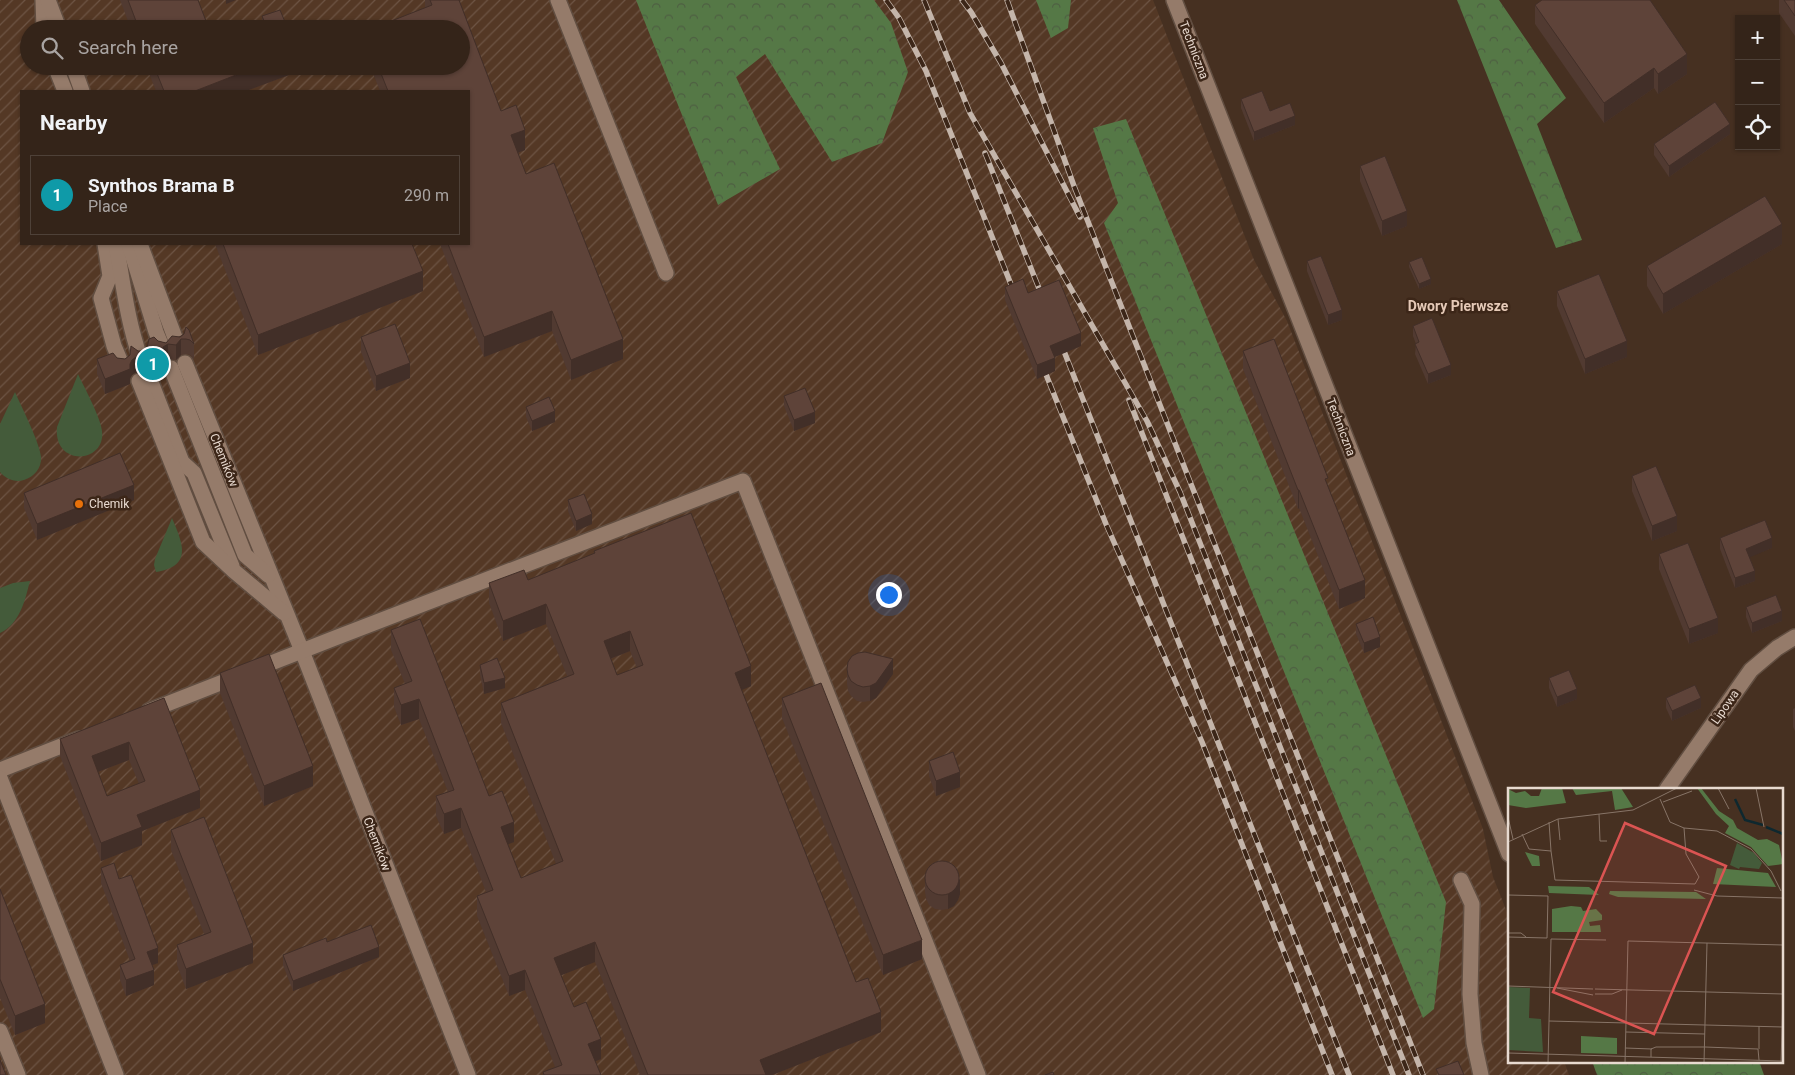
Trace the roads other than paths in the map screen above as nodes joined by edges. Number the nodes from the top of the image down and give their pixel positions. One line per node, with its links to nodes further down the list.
1 (43, 0): 5 (street)
2 (48, 0): 6 (street)
3 (558, 0): 19 (street)
4 (1174, 0): 32 (street, Techniczna)
5 (44, 20)
6 (56, 20)
7 (49, 75): 11 (street)
8 (59, 75): 12 (street)
9 (71, 75): 13 (street)
10 (76, 75): 14 (street)
11 (55, 90)
12 (65, 90)
13 (76, 90)
14 (82, 90)
15 (105, 245): 16 (street)
16 (116, 245)
17 (129, 245): 18 (street)
18 (140, 245)
19 (666, 273)
20 (185, 363): 23 (street, Chemików)
21 (171, 368): 23 (street)
22 (234, 571): 22 (street, Chemików); 24 (street, Chemików)
23 (271, 578): 24 (street, Chemików)
24 (286, 614): 26 (street, Chemików)
25 (1795, 637): 31 (street, Lipowa)
26 (302, 651): 27 (street); 37 (street, Chemików); 38 (street)
27 (134, 717)
28 (88, 735): 29 (street)
29 (0, 770)
30 (0, 778): 36 (street)
31 (1668, 788)
32 (1508, 851)
33 (1461, 880): 39 (street)
34 (0, 1031): 35 (street)
35 (18, 1075)
36 (116, 1075)
37 (468, 1075)
38 (978, 1075)
39 (1482, 1075)

